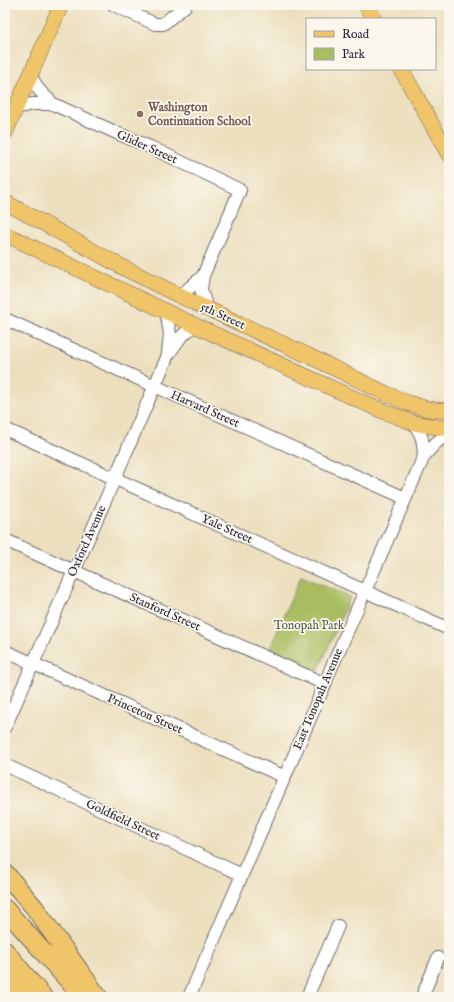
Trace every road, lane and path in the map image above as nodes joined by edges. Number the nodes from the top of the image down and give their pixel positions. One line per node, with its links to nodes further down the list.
1 (61, 5): 7 (main road)
2 (114, 5): 3 (street)
3 (186, 5)
4 (366, 5): 5 (main road)
5 (373, 18)
6 (402, 70): 11 (main road)
7 (30, 75): 8 (street, Glider Street); 9 (main road)
8 (53, 104): 9 (street, Glider Street); 14 (street, Glider Street)
9 (16, 108): 10 (main road)
10 (5, 133)
11 (449, 155)
12 (5, 202): 15 (main road, 5th Street)
13 (5, 234): 17 (main road, 5th Street)
14 (203, 276): 15 (street); 16 (street)
15 (180, 296): 16 (main road, 5th Street)
16 (207, 309): 21 (main road, 5th Street)
17 (166, 311): 19 (main road, 5th Street); 20 (street, Oxford Avenue)
18 (5, 319): 23 (street, Harvard Street)
19 (194, 325): 20 (street, Oxford Avenue); 22 (main road, 5th Street)
20 (168, 355): 23 (street, Oxford Avenue)
21 (309, 356): 22 (main road); 24 (main road, 5th Street)
22 (290, 369): 25 (main road, 5th Street)
23 (154, 386): 30 (street, Oxford Avenue); 31 (street, Harvard Street)
24 (449, 411)
25 (414, 423): 27 (main road, 5th Street); 29 (street)
26 (5, 429): 30 (street, Yale Street)
27 (449, 429)
28 (449, 434): 29 (street, East Tonopah Avenue)
29 (424, 456): 31 (street, East Tonopah Avenue)
30 (115, 478): 33 (street, Oxford Avenue); 34 (street, Yale Street)
31 (405, 498): 34 (street, East Tonopah Avenue)
32 (5, 540): 33 (street, Stanford Street)
33 (74, 571): 37 (street, Oxford Avenue); 38 (street, Stanford Street)
34 (365, 591): 35 (street, Yale Street); 38 (street, East Tonopah Avenue)
35 (449, 629)
36 (5, 651): 37 (street, Princeton Street)
37 (33, 664): 39 (street, Oxford Avenue); 41 (street, Princeton Street)
38 (325, 684): 41 (street, East Tonopah Avenue)
39 (5, 727)
40 (5, 765): 43 (street, Goldfield Street)
41 (284, 777): 43 (street, East Tonopah Avenue)
42 (5, 873): 52 (highway)
43 (242, 875): 53 (street, East Tonopah Avenue)
44 (5, 909): 51 (highway)
45 (338, 926): 54 (street)
46 (5, 951): 50 (highway)
47 (438, 958): 55 (street)
48 (5, 976): 49 (highway)
49 (23, 997)
50 (43, 997)
51 (83, 997)
52 (98, 997)
53 (189, 997)
54 (308, 997)
55 (422, 997)

